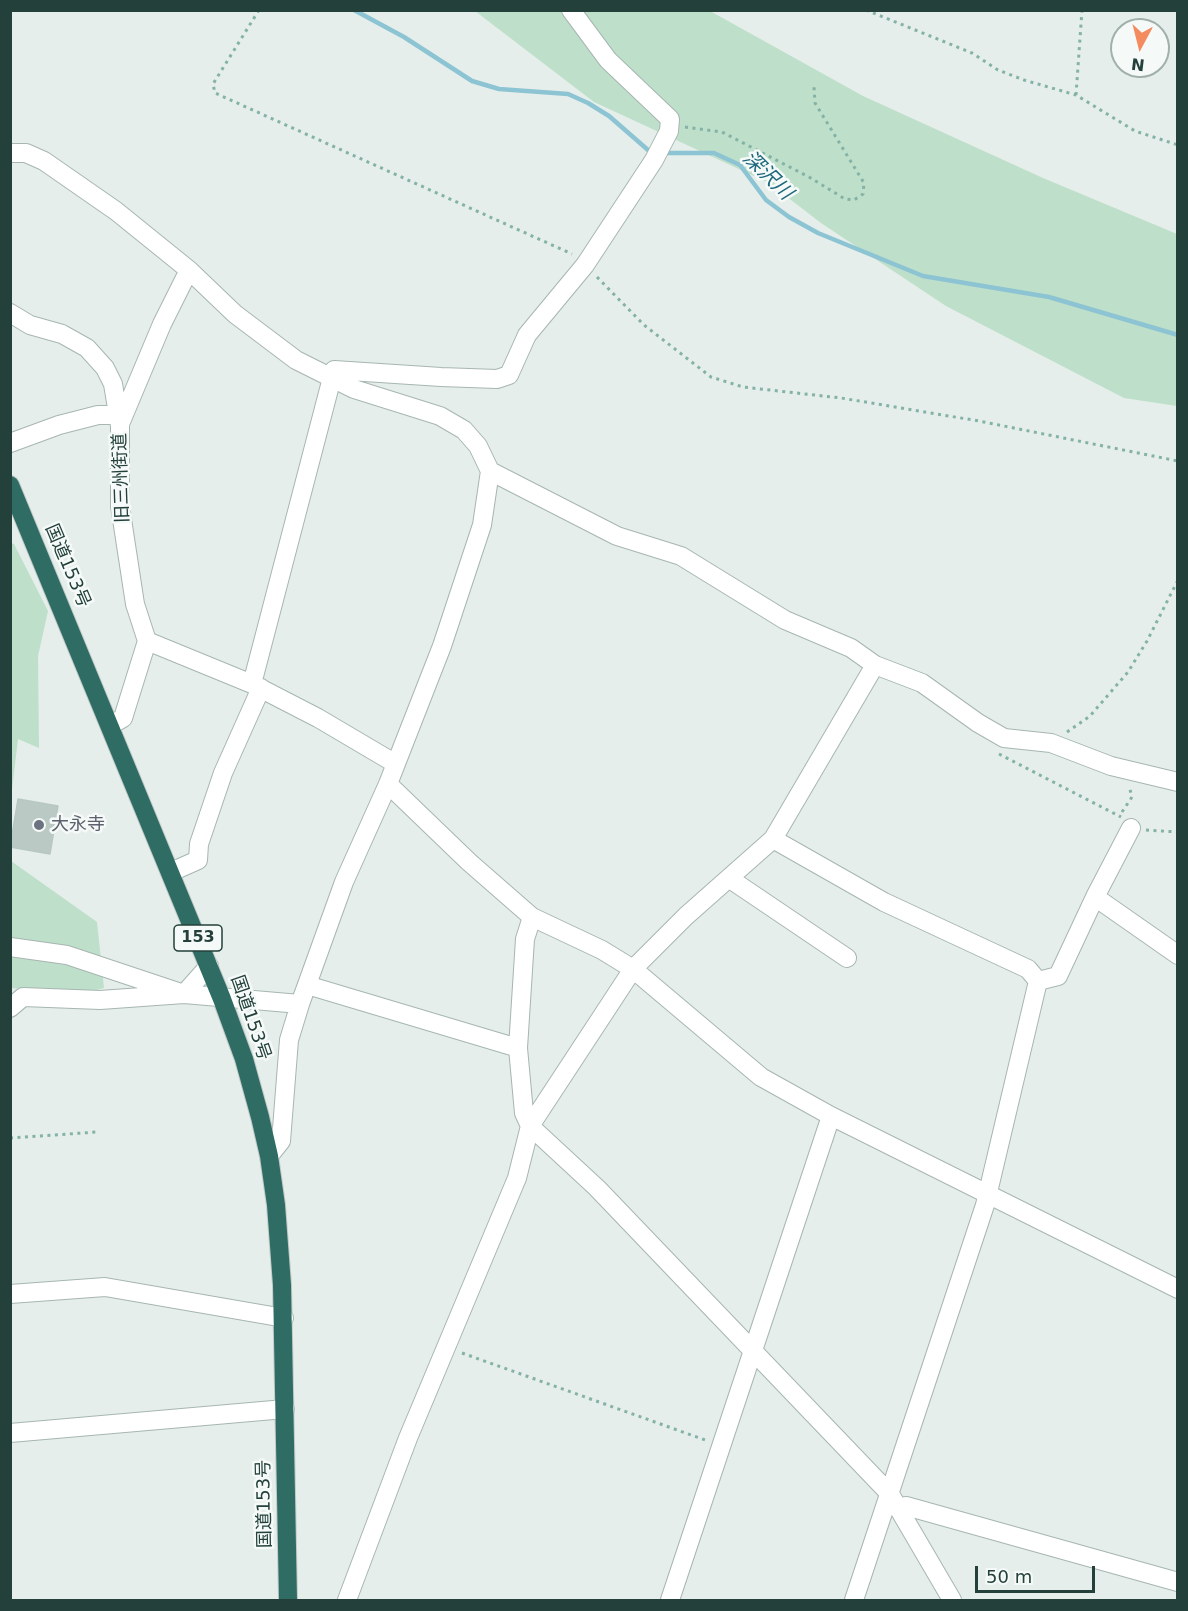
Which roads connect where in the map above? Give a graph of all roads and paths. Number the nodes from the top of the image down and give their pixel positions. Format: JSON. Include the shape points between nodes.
{"nodes":[{"id":1,"x":259,"y":10,"type":"edge"},
{"id":2,"x":572,"y":10,"type":"edge"},
{"id":3,"x":866,"y":10,"type":"edge"},
{"id":4,"x":1082,"y":10,"type":"edge"},
{"id":5,"x":814,"y":87,"type":"dead end"},
{"id":6,"x":1076,"y":95,"type":"junction"},
{"id":7,"x":667,"y":136,"type":"junction"},
{"id":8,"x":10,"y":139,"type":"edge"},
{"id":9,"x":1178,"y":145,"type":"edge"},
{"id":10,"x":18,"y":153,"type":"edge"},
{"id":11,"x":585,"y":265,"type":"junction"},
{"id":12,"x":189,"y":270,"type":"junction"},
{"id":13,"x":10,"y":313,"type":"edge"},
{"id":14,"x":330,"y":379,"type":"junction"},
{"id":15,"x":119,"y":420,"type":"junction"},
{"id":16,"x":10,"y":443,"type":"edge"},
{"id":17,"x":1178,"y":461,"type":"edge"},
{"id":18,"x":490,"y":471,"type":"junction"},
{"id":19,"x":10,"y":485,"type":"edge"},
{"id":20,"x":1178,"y":580,"type":"edge"},
{"id":21,"x":147,"y":640,"type":"junction"},
{"id":22,"x":875,"y":665,"type":"junction"},
{"id":23,"x":256,"y":686,"type":"junction"},
{"id":24,"x":111,"y":725,"type":"junction"},
{"id":25,"x":1051,"y":743,"type":"junction"},
{"id":26,"x":996,"y":752,"type":"dead end"},
{"id":27,"x":396,"y":764,"type":"junction"},
{"id":28,"x":1178,"y":782,"type":"edge"},
{"id":29,"x":388,"y":784,"type":"junction"},
{"id":30,"x":1131,"y":828,"type":"junction"},
{"id":31,"x":1178,"y":832,"type":"edge"},
{"id":32,"x":773,"y":839,"type":"junction"},
{"id":33,"x":171,"y":872,"type":"junction"},
{"id":34,"x":730,"y":879,"type":"junction"},
{"id":35,"x":1095,"y":897,"type":"junction"},
{"id":36,"x":532,"y":917,"type":"junction"},
{"id":37,"x":10,"y":947,"type":"edge"},
{"id":38,"x":1178,"y":955,"type":"edge"},
{"id":39,"x":847,"y":958,"type":"dead end"},
{"id":40,"x":209,"y":966,"type":"junction"},
{"id":41,"x":633,"y":969,"type":"junction"},
{"id":42,"x":1038,"y":981,"type":"junction"},
{"id":43,"x":307,"y":985,"type":"junction"},
{"id":44,"x":184,"y":994,"type":"junction"},
{"id":45,"x":222,"y":999,"type":"junction"},
{"id":46,"x":300,"y":1004,"type":"junction"},
{"id":47,"x":10,"y":1008,"type":"edge"},
{"id":48,"x":518,"y":1048,"type":"junction"},
{"id":49,"x":831,"y":1116,"type":"junction"},
{"id":50,"x":530,"y":1126,"type":"junction"},
{"id":51,"x":97,"y":1132,"type":"dead end"},
{"id":52,"x":10,"y":1138,"type":"edge"},
{"id":53,"x":269,"y":1156,"type":"junction"},
{"id":54,"x":986,"y":1191,"type":"junction"},
{"id":55,"x":1178,"y":1289,"type":"edge"},
{"id":56,"x":10,"y":1294,"type":"edge"},
{"id":57,"x":284,"y":1318,"type":"junction"},
{"id":58,"x":446,"y":1348,"type":"junction"},
{"id":59,"x":753,"y":1350,"type":"junction"},
{"id":60,"x":285,"y":1409,"type":"junction"},
{"id":61,"x":10,"y":1433,"type":"edge"},
{"id":62,"x":721,"y":1445,"type":"junction"},
{"id":63,"x":893,"y":1501,"type":"junction"},
{"id":64,"x":1178,"y":1582,"type":"edge"},
{"id":65,"x":288,"y":1600,"type":"edge"},
{"id":66,"x":346,"y":1600,"type":"edge"},
{"id":67,"x":670,"y":1600,"type":"edge"},
{"id":68,"x":854,"y":1600,"type":"edge"},
{"id":69,"x":952,"y":1600,"type":"edge"}],
"edges":[{"from":1,"to":11,"type":"path","via":[[213,84],[215,93],[573,255]]},
{"from":2,"to":7,"type":"street","via":[[608,60],[670,119]]},
{"from":3,"to":6,"type":"path","via":[[972,53],[998,70]]},
{"from":4,"to":6,"type":"path"},
{"from":5,"to":7,"type":"path","via":[[815,103],[864,183],[862,194],[854,200],[845,199],[722,132],[689,126]]},
{"from":6,"to":9,"type":"path","via":[[1135,131]]},
{"from":7,"to":11,"type":"street"},
{"from":8,"to":10,"type":"street"},
{"from":10,"to":12,"type":"street","via":[[44,161],[116,211]]},
{"from":11,"to":14,"type":"street","via":[[527,336],[509,375],[497,379],[334,370]]},
{"from":11,"to":17,"type":"path","via":[[644,325],[711,377],[743,387],[841,398],[979,421]]},
{"from":12,"to":14,"type":"street","via":[[235,314],[296,360]]},
{"from":12,"to":15,"type":"street"},
{"from":13,"to":15,"type":"street","name":"旧三州街道","via":[[87,348],[113,384]]},
{"from":14,"to":18,"type":"street","via":[[440,416],[464,430],[478,446]]},
{"from":14,"to":23,"type":"street"},
{"from":15,"to":16,"type":"street","via":[[98,415]]},
{"from":15,"to":21,"type":"street","name":"旧三州街道","via":[[120,506],[135,604]]},
{"from":18,"to":22,"type":"street","via":[[617,536],[681,556],[784,620],[851,648]]},
{"from":18,"to":27,"type":"street","via":[[482,525],[442,646]]},
{"from":19,"to":24,"type":"highway","name":"国道153号","number":"153"},
{"from":20,"to":25,"type":"path","via":[[1128,672],[1090,716]]},
{"from":21,"to":23,"type":"street"},
{"from":21,"to":24,"type":"street","via":[[123,718]]},
{"from":22,"to":25,"type":"street","via":[[922,683],[1004,738]]},
{"from":22,"to":32,"type":"street"},
{"from":23,"to":27,"type":"street"},
{"from":23,"to":33,"type":"street","via":[[223,773],[198,860]]},
{"from":24,"to":33,"type":"highway","name":"国道153号","number":"153"},
{"from":25,"to":28,"type":"street","via":[[1111,766]]},
{"from":26,"to":30,"type":"path","via":[[1120,816]]},
{"from":27,"to":29,"type":"street"},
{"from":29,"to":36,"type":"street"},
{"from":29,"to":43,"type":"street","via":[[344,882]]},
{"from":30,"to":31,"type":"path"},
{"from":30,"to":35,"type":"street"},
{"from":32,"to":34,"type":"street"},
{"from":32,"to":42,"type":"street","via":[[884,903],[1028,969]]},
{"from":33,"to":40,"type":"highway","name":"国道153号","number":"153"},
{"from":34,"to":39,"type":"street"},
{"from":34,"to":41,"type":"street"},
{"from":35,"to":38,"type":"street"},
{"from":35,"to":42,"type":"street","via":[[1058,976]]},
{"from":36,"to":41,"type":"street"},
{"from":36,"to":48,"type":"street","via":[[525,939]]},
{"from":37,"to":44,"type":"street","via":[[67,955]]},
{"from":40,"to":44,"type":"street"},
{"from":40,"to":45,"type":"highway","name":"国道153号","number":"153"},
{"from":41,"to":49,"type":"street","via":[[761,1077]]},
{"from":41,"to":50,"type":"street"},
{"from":42,"to":54,"type":"street"},
{"from":43,"to":46,"type":"street"},
{"from":43,"to":48,"type":"street"},
{"from":44,"to":45,"type":"street"},
{"from":44,"to":47,"type":"street","via":[[100,1000],[23,997]]},
{"from":45,"to":46,"type":"street"},
{"from":45,"to":53,"type":"highway","name":"国道153号","number":"153","via":[[244,1059]]},
{"from":46,"to":53,"type":"street","via":[[289,1040],[280,1142]]},
{"from":48,"to":50,"type":"street","via":[[524,1113]]},
{"from":49,"to":54,"type":"street"},
{"from":49,"to":59,"type":"street"},
{"from":50,"to":58,"type":"street","via":[[517,1178]]},
{"from":50,"to":59,"type":"street","via":[[597,1188]]},
{"from":51,"to":52,"type":"path"},
{"from":53,"to":57,"type":"highway","name":"国道153号","number":"153"},
{"from":54,"to":55,"type":"street"},
{"from":54,"to":63,"type":"street","via":[[985,1205]]},
{"from":56,"to":57,"type":"street","via":[[105,1287]]},
{"from":57,"to":60,"type":"highway","name":"国道153号","number":"153"},
{"from":58,"to":62,"type":"path"},
{"from":58,"to":66,"type":"street"},
{"from":59,"to":62,"type":"street"},
{"from":59,"to":63,"type":"street"},
{"from":60,"to":61,"type":"street"},
{"from":60,"to":65,"type":"highway","name":"国道153号","number":"153"},
{"from":62,"to":67,"type":"street"},
{"from":63,"to":64,"type":"street"},
{"from":63,"to":68,"type":"street"},
{"from":63,"to":69,"type":"street"}]}
